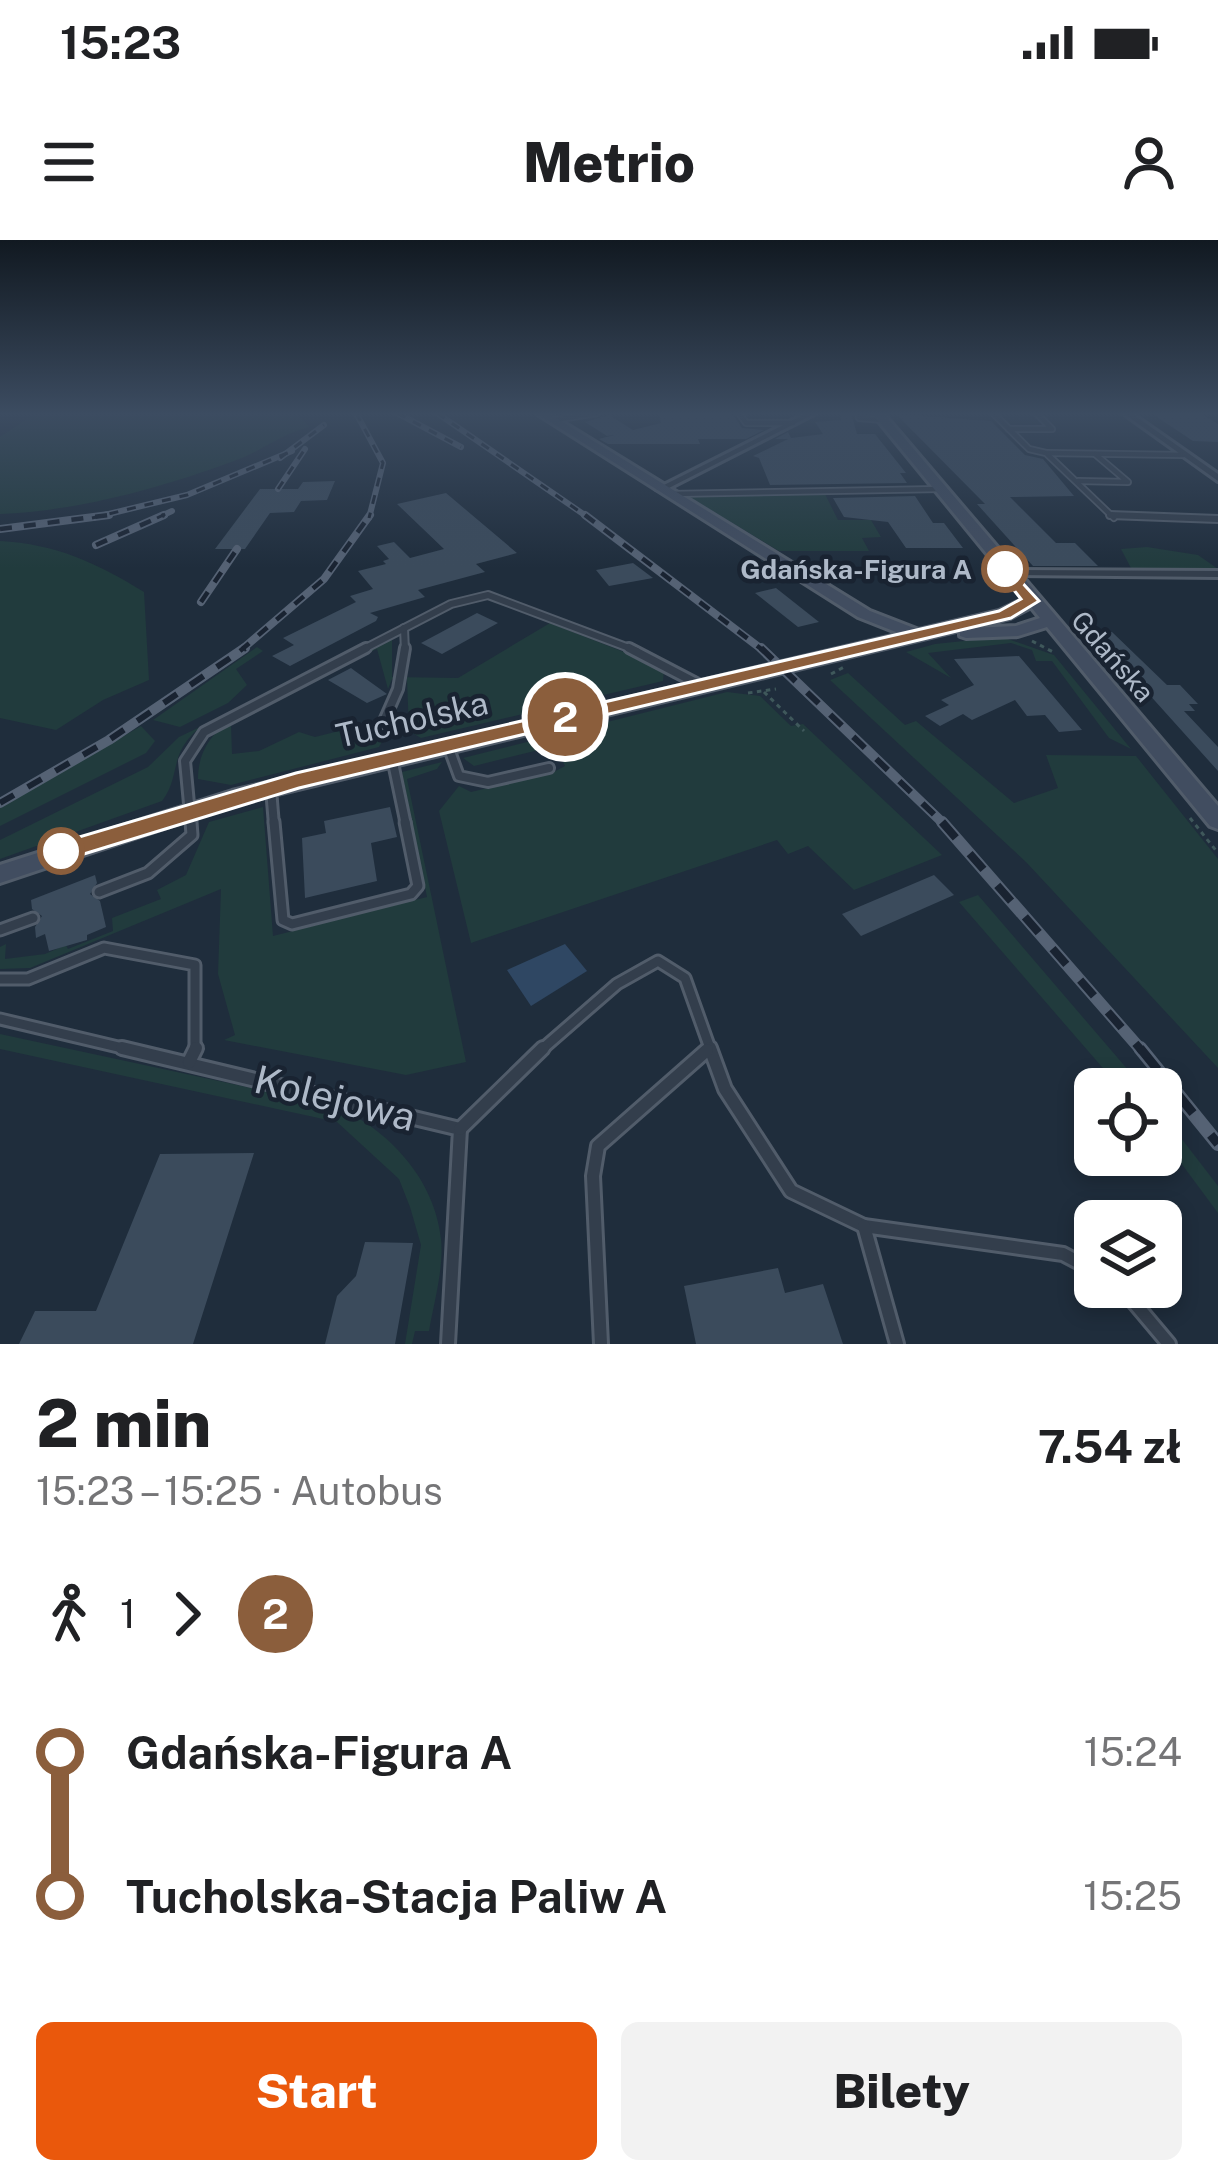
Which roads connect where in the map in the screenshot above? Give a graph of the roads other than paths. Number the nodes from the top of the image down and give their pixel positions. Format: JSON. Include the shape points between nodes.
{"nodes":[{"id":1,"x":622,"y":465,"type":"edge"},
{"id":2,"x":712,"y":465,"type":"edge"},
{"id":3,"x":920,"y":465,"type":"edge"},
{"id":4,"x":1058,"y":465,"type":"edge"},
{"id":5,"x":1107,"y":465,"type":"edge"},
{"id":6,"x":1075,"y":481,"type":"junction"},
{"id":7,"x":940,"y":489,"type":"junction"},
{"id":8,"x":665,"y":492,"type":"junction"},
{"id":9,"x":1218,"y":519,"type":"edge"},
{"id":10,"x":1008,"y":573,"type":"junction"},
{"id":11,"x":1218,"y":574,"type":"edge"},
{"id":12,"x":1031,"y":601,"type":"junction"},
{"id":13,"x":864,"y":614,"type":"junction"},
{"id":14,"x":1004,"y":615,"type":"junction"},
{"id":15,"x":1048,"y":621,"type":"junction"},
{"id":16,"x":404,"y":627,"type":"junction"},
{"id":17,"x":1018,"y":631,"type":"junction"},
{"id":18,"x":916,"y":635,"type":"junction"},
{"id":19,"x":875,"y":644,"type":"junction"},
{"id":20,"x":1067,"y":645,"type":"junction"},
{"id":21,"x":700,"y":685,"type":"junction"},
{"id":22,"x":383,"y":723,"type":"dead end"},
{"id":23,"x":448,"y":745,"type":"junction"},
{"id":24,"x":392,"y":758,"type":"junction"},
{"id":25,"x":549,"y":768,"type":"dead end"},
{"id":26,"x":271,"y":788,"type":"junction"},
{"id":27,"x":191,"y":810,"type":"junction"},
{"id":28,"x":1218,"y":821,"type":"edge"},
{"id":29,"x":0,"y":874,"type":"edge"},
{"id":30,"x":99,"y":892,"type":"dead end"},
{"id":31,"x":33,"y":918,"type":"dead end"},
{"id":32,"x":0,"y":930,"type":"edge"},
{"id":33,"x":0,"y":979,"type":"edge"},
{"id":34,"x":0,"y":1019,"type":"edge"},
{"id":35,"x":707,"y":1050,"type":"junction"},
{"id":36,"x":189,"y":1062,"type":"junction"},
{"id":37,"x":460,"y":1129,"type":"junction"},
{"id":38,"x":864,"y":1226,"type":"junction"},
{"id":39,"x":1074,"y":1260,"type":"edge"},
{"id":40,"x":1139,"y":1308,"type":"edge"},
{"id":41,"x":448,"y":1344,"type":"edge"},
{"id":42,"x":601,"y":1344,"type":"edge"},
{"id":43,"x":897,"y":1344,"type":"edge"},
{"id":44,"x":1169,"y":1344,"type":"edge"}],
"edges":[{"from":1,"to":8,"type":"main road"},
{"from":2,"to":8,"type":"street"},
{"from":3,"to":7,"type":"main road","name":"Gdańska"},
{"from":4,"to":6,"type":"lane"},
{"from":5,"to":6,"type":"lane","via":[[1128,482]]},
{"from":6,"to":9,"type":"lane","via":[[1114,518]]},
{"from":7,"to":8,"type":"lane"},
{"from":7,"to":10,"type":"main road","name":"Gdańska"},
{"from":8,"to":13,"type":"main road"},
{"from":10,"to":11,"type":"street"},
{"from":10,"to":12,"type":"main road","name":"Gdańska"},
{"from":12,"to":14,"type":"main road","name":"Tucholska"},
{"from":12,"to":15,"type":"main road","name":"Gdańska"},
{"from":13,"to":18,"type":"main road"},
{"from":13,"to":19,"type":"main road"},
{"from":14,"to":15,"type":"main road","name":"Tucholska"},
{"from":14,"to":18,"type":"main road","name":"Tucholska"},
{"from":15,"to":17,"type":"main road","name":"Tucholska"},
{"from":15,"to":20,"type":"main road","name":"Gdańska"},
{"from":16,"to":21,"type":"lane","via":[[451,604],[494,596],[659,659]]},
{"from":16,"to":22,"type":"lane","via":[[398,699]]},
{"from":16,"to":27,"type":"lane","via":[[205,732],[185,761]]},
{"from":17,"to":18,"type":"main road","name":"Tucholska"},
{"from":17,"to":20,"type":"main road","name":"Tucholska"},
{"from":18,"to":19,"type":"main road","name":"Tucholska"},
{"from":19,"to":21,"type":"main road","name":"Tucholska"},
{"from":20,"to":28,"type":"main road","name":"Gdańska"},
{"from":21,"to":23,"type":"main road","name":"Tucholska"},
{"from":23,"to":24,"type":"main road","name":"Tucholska"},
{"from":23,"to":25,"type":"lane","via":[[459,776],[488,782]]},
{"from":24,"to":26,"type":"main road","name":"Tucholska"},
{"from":24,"to":26,"type":"lane","via":[[418,886],[292,924],[284,920]]},
{"from":26,"to":27,"type":"main road","name":"Tucholska"},
{"from":27,"to":29,"type":"main road","name":"Tucholska"},
{"from":27,"to":30,"type":"lane","via":[[190,838],[148,873]]},
{"from":31,"to":32,"type":"lane"},
{"from":33,"to":36,"type":"lane","via":[[28,980],[104,948],[195,965],[196,1050]]},
{"from":34,"to":36,"type":"lane","name":"Kolejowa"},
{"from":35,"to":37,"type":"lane","via":[[685,978],[650,961]]},
{"from":35,"to":38,"type":"lane","via":[[791,1191]]},
{"from":35,"to":42,"type":"lane","via":[[598,1146]]},
{"from":36,"to":37,"type":"lane","name":"Kolejowa"},
{"from":37,"to":41,"type":"lane","name":"Kolejowa"},
{"from":38,"to":39,"type":"lane"},
{"from":38,"to":43,"type":"lane"},
{"from":40,"to":44,"type":"lane"}]}
